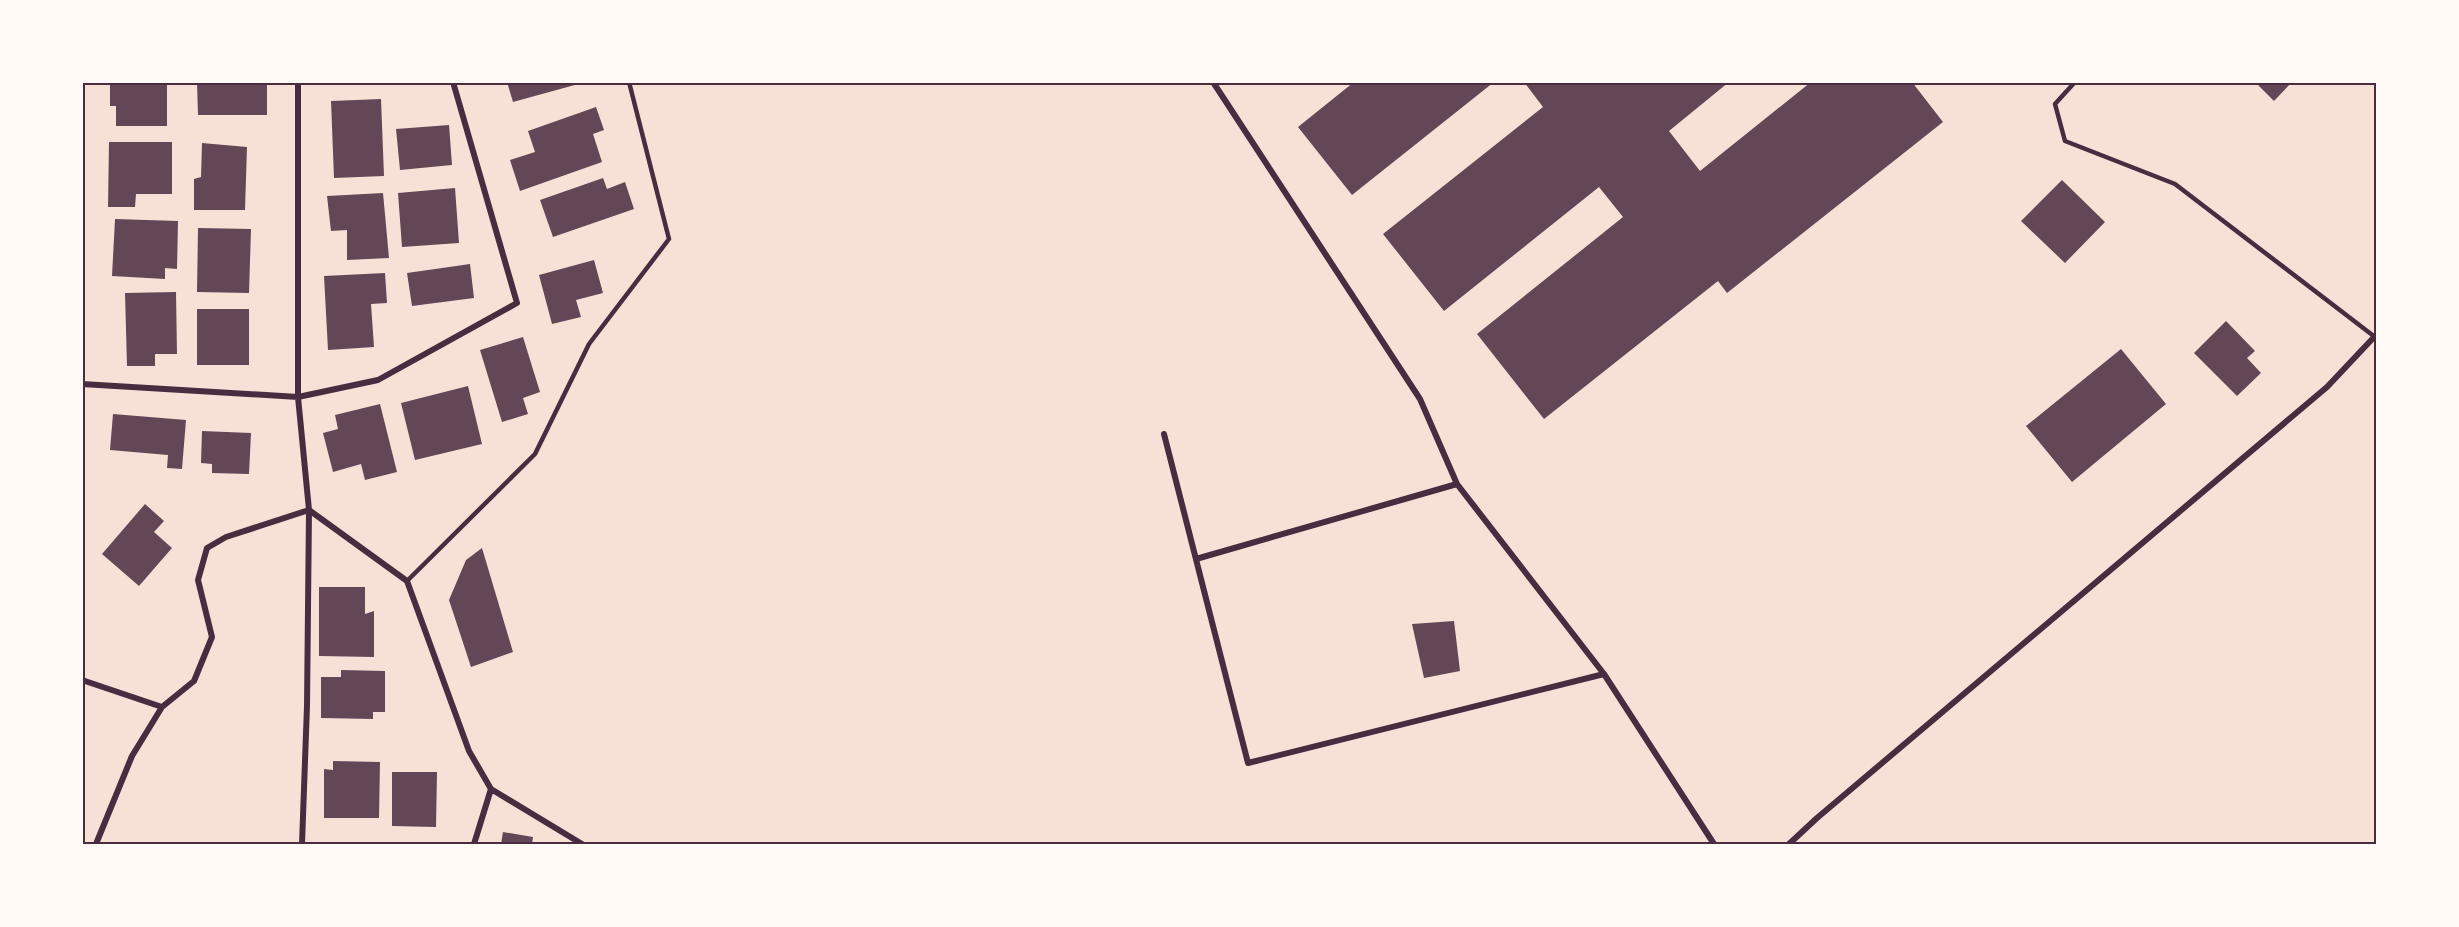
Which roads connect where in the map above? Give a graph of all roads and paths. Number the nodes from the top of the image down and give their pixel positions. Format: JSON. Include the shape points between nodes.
{"nodes":[{"id":1,"x":298,"y":82,"type":"edge"},
{"id":2,"x":453,"y":82,"type":"edge"},
{"id":3,"x":629,"y":82,"type":"edge"},
{"id":4,"x":1213,"y":82,"type":"edge"},
{"id":5,"x":2075,"y":82,"type":"edge"},
{"id":6,"x":2376,"y":336,"type":"edge"},
{"id":7,"x":82,"y":384,"type":"edge"},
{"id":8,"x":298,"y":397,"type":"junction"},
{"id":9,"x":1164,"y":434,"type":"dead end"},
{"id":10,"x":1457,"y":484,"type":"junction"},
{"id":11,"x":309,"y":510,"type":"junction"},
{"id":12,"x":1196,"y":559,"type":"junction"},
{"id":13,"x":407,"y":581,"type":"junction"},
{"id":14,"x":1604,"y":674,"type":"junction"},
{"id":15,"x":82,"y":680,"type":"edge"},
{"id":16,"x":162,"y":707,"type":"junction"},
{"id":17,"x":491,"y":789,"type":"junction"},
{"id":18,"x":96,"y":844,"type":"edge"},
{"id":19,"x":302,"y":844,"type":"edge"},
{"id":20,"x":474,"y":844,"type":"edge"},
{"id":21,"x":582,"y":844,"type":"edge"},
{"id":22,"x":1714,"y":844,"type":"edge"},
{"id":23,"x":1789,"y":844,"type":"edge"}],
"edges":[{"from":1,"to":8,"type":"street"},
{"from":2,"to":8,"type":"street","via":[[517,303],[378,380]]},
{"from":3,"to":13,"type":"lane","via":[[669,238],[589,344],[535,454]]},
{"from":4,"to":10,"type":"street","via":[[1420,399]]},
{"from":5,"to":6,"type":"lane","via":[[2055,104],[2064,141],[2175,184]]},
{"from":6,"to":23,"type":"street","via":[[2327,387]]},
{"from":7,"to":8,"type":"street"},
{"from":8,"to":11,"type":"street"},
{"from":9,"to":12,"type":"street"},
{"from":10,"to":12,"type":"street"},
{"from":10,"to":14,"type":"street"},
{"from":11,"to":13,"type":"street"},
{"from":11,"to":16,"type":"street","via":[[226,537],[207,548],[198,580],[212,637],[194,681]]},
{"from":11,"to":19,"type":"street"},
{"from":12,"to":14,"type":"street","via":[[1248,763]]},
{"from":13,"to":17,"type":"street","via":[[469,751]]},
{"from":14,"to":22,"type":"street"},
{"from":15,"to":16,"type":"street"},
{"from":16,"to":18,"type":"street","via":[[132,756]]},
{"from":17,"to":20,"type":"street"},
{"from":17,"to":21,"type":"street"}]}
